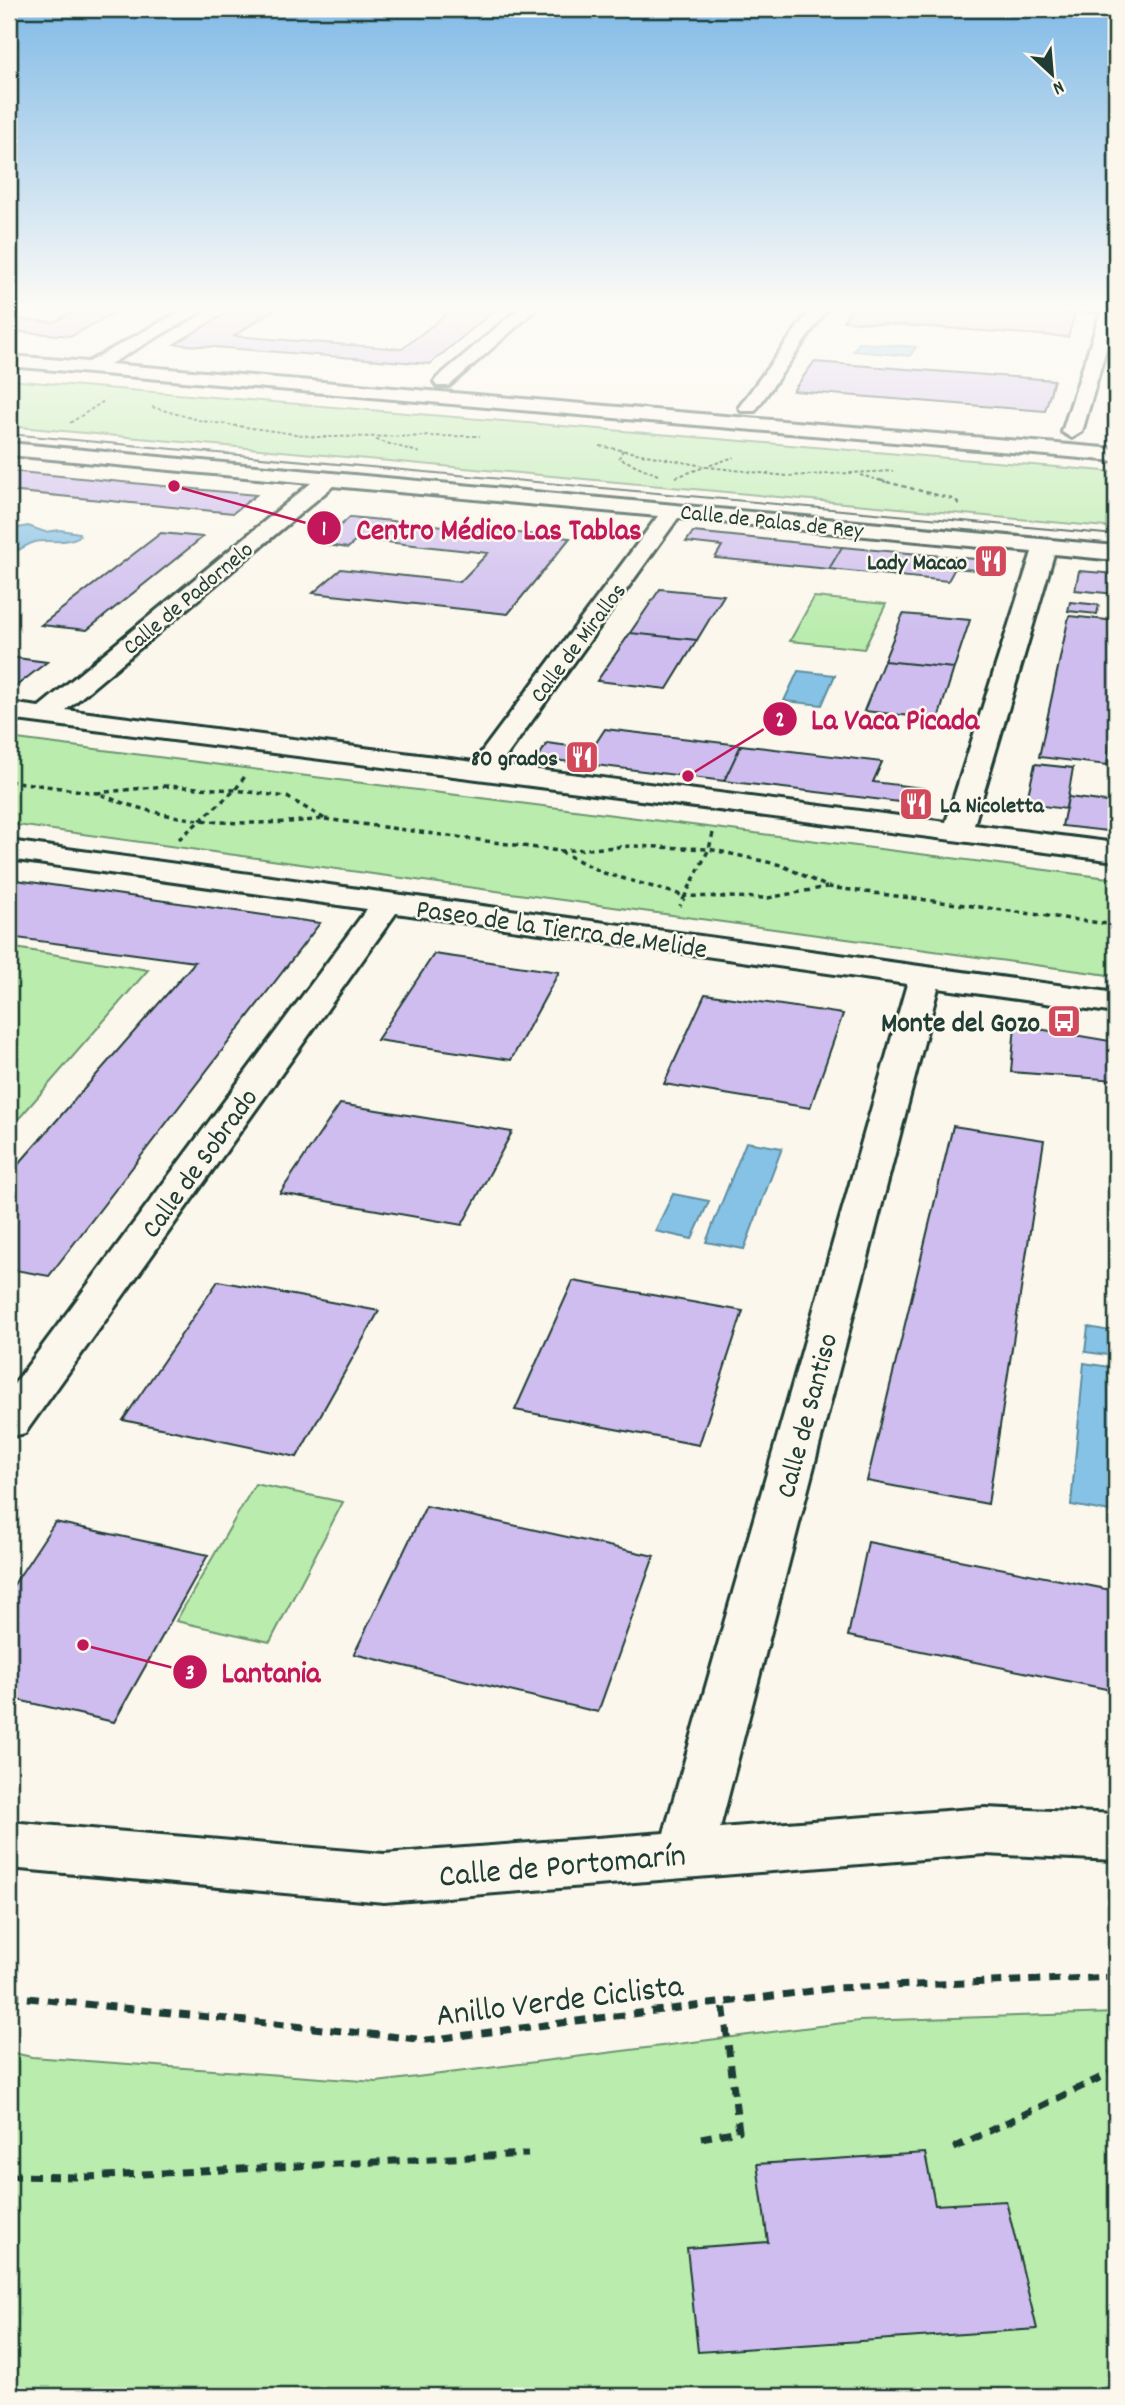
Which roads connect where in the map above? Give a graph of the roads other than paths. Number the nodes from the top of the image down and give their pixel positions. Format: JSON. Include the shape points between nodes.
{"nodes":[{"id":1,"x":703,"y":417,"type":"edge"},
{"id":2,"x":885,"y":417,"type":"edge"},
{"id":3,"x":1070,"y":417,"type":"edge"},
{"id":4,"x":935,"y":421,"type":"dead end"},
{"id":5,"x":1094,"y":434,"type":"dead end"},
{"id":6,"x":11,"y":449,"type":"edge"},
{"id":7,"x":1116,"y":455,"type":"edge"},
{"id":8,"x":329,"y":479,"type":"junction"},
{"id":9,"x":673,"y":511,"type":"junction"},
{"id":10,"x":1045,"y":547,"type":"junction"},
{"id":11,"x":1116,"y":553,"type":"edge"},
{"id":12,"x":9,"y":711,"type":"edge"},
{"id":13,"x":45,"y":715,"type":"junction"},
{"id":14,"x":480,"y":773,"type":"junction"},
{"id":15,"x":958,"y":831,"type":"junction"},
{"id":16,"x":9,"y":850,"type":"edge"},
{"id":17,"x":1116,"y":852,"type":"edge"},
{"id":18,"x":388,"y":902,"type":"junction"},
{"id":19,"x":925,"y":977,"type":"junction"},
{"id":20,"x":1116,"y":1003,"type":"edge"},
{"id":21,"x":9,"y":1422,"type":"edge"},
{"id":22,"x":1116,"y":1837,"type":"edge"},
{"id":23,"x":9,"y":1845,"type":"edge"},
{"id":24,"x":686,"y":1853,"type":"junction"}],
"edges":[{"from":1,"to":7,"type":"street"},
{"from":2,"to":4,"type":"street"},
{"from":3,"to":5,"type":"street","via":[[1065,431]]},
{"from":6,"to":8,"type":"street","name":"Calle de Palas de Rey"},
{"from":8,"to":9,"type":"street","name":"Calle de Palas de Rey"},
{"from":8,"to":13,"type":"street","name":"Calle de Padornelo"},
{"from":9,"to":10,"type":"street","name":"Calle de Palas de Rey"},
{"from":9,"to":14,"type":"street","name":"Calle de Mirallos"},
{"from":10,"to":11,"type":"street","name":"Calle de Palas de Rey"},
{"from":10,"to":15,"type":"street"},
{"from":12,"to":13,"type":"street"},
{"from":13,"to":14,"type":"street"},
{"from":14,"to":15,"type":"street"},
{"from":15,"to":17,"type":"street"},
{"from":16,"to":18,"type":"street","name":"Paseo de la Tierra de Melide"},
{"from":18,"to":19,"type":"street","name":"Paseo de la Tierra de Melide"},
{"from":18,"to":21,"type":"street","name":"Calle de Sobrado"},
{"from":19,"to":20,"type":"street","name":"Paseo de la Tierra de Melide"},
{"from":19,"to":24,"type":"street","name":"Calle de Santiso"},
{"from":22,"to":24,"type":"street","name":"Calle de Portomarín","via":[[985,1831]]},
{"from":23,"to":24,"type":"street","name":"Calle de Portomarín","via":[[384,1878]]}]}
